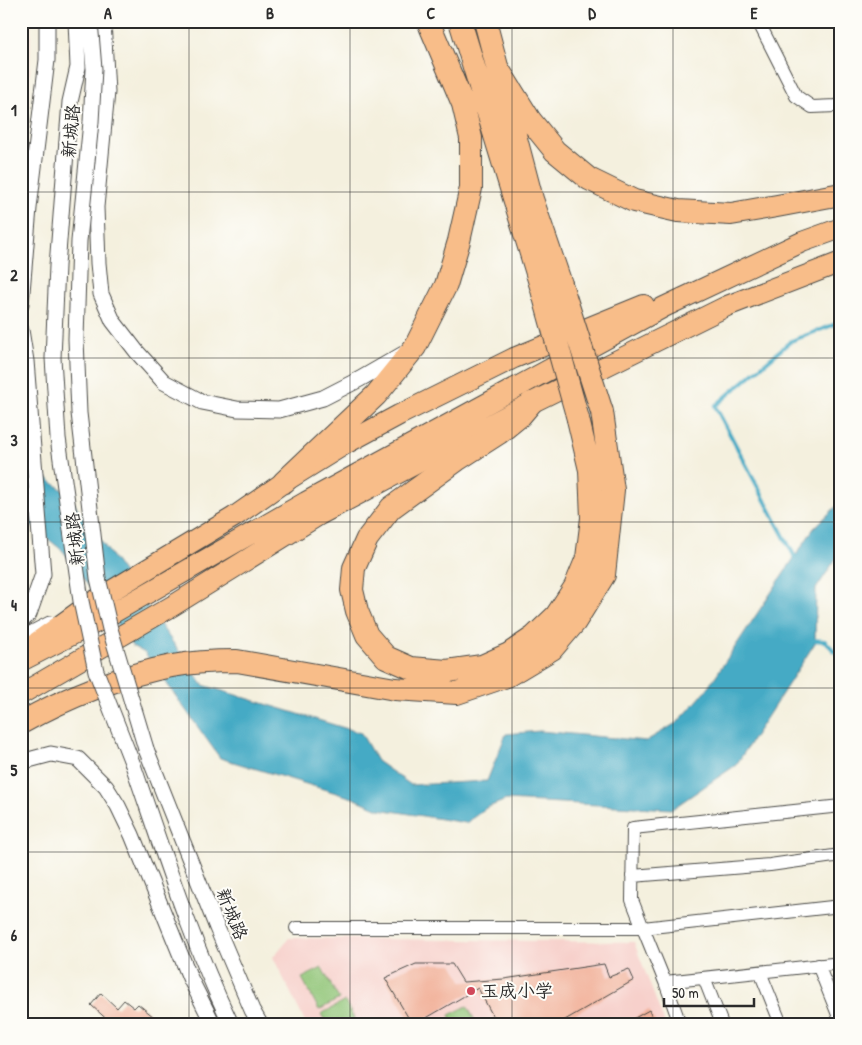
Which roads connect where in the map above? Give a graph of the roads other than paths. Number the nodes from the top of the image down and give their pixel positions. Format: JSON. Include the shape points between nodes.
{"nodes":[{"id":1,"x":47,"y":21,"type":"edge"},
{"id":2,"x":76,"y":21,"type":"edge"},
{"id":3,"x":90,"y":21,"type":"edge"},
{"id":4,"x":103,"y":21,"type":"edge"},
{"id":5,"x":428,"y":21,"type":"edge"},
{"id":6,"x":460,"y":21,"type":"edge"},
{"id":7,"x":486,"y":21,"type":"edge"},
{"id":8,"x":758,"y":21,"type":"edge"},
{"id":9,"x":497,"y":67,"type":"junction"},
{"id":10,"x":841,"y":104,"type":"edge"},
{"id":11,"x":841,"y":194,"type":"edge"},
{"id":12,"x":841,"y":228,"type":"edge"},
{"id":13,"x":802,"y":242,"type":"junction"},
{"id":14,"x":841,"y":262,"type":"edge"},
{"id":15,"x":552,"y":288,"type":"junction"},
{"id":16,"x":21,"y":304,"type":"edge"},
{"id":17,"x":21,"y":330,"type":"edge"},
{"id":18,"x":415,"y":347,"type":"junction"},
{"id":19,"x":531,"y":403,"type":"junction"},
{"id":20,"x":284,"y":482,"type":"junction"},
{"id":21,"x":95,"y":612,"type":"junction"},
{"id":22,"x":21,"y":621,"type":"edge"},
{"id":23,"x":21,"y":639,"type":"edge"},
{"id":24,"x":21,"y":653,"type":"edge"},
{"id":25,"x":21,"y":662,"type":"edge"},
{"id":26,"x":21,"y":694,"type":"edge"},
{"id":27,"x":21,"y":723,"type":"edge"},
{"id":28,"x":21,"y":762,"type":"edge"},
{"id":29,"x":841,"y":806,"type":"edge"},
{"id":30,"x":841,"y":855,"type":"edge"},
{"id":31,"x":632,"y":876,"type":"junction"},
{"id":32,"x":841,"y":906,"type":"edge"},
{"id":33,"x":296,"y":928,"type":"dead end"},
{"id":34,"x":643,"y":928,"type":"junction"},
{"id":35,"x":841,"y":963,"type":"edge"},
{"id":36,"x":818,"y":965,"type":"junction"},
{"id":37,"x":760,"y":972,"type":"junction"},
{"id":38,"x":704,"y":978,"type":"junction"},
{"id":39,"x":665,"y":982,"type":"junction"},
{"id":40,"x":841,"y":1022,"type":"edge"},
{"id":41,"x":213,"y":1024,"type":"edge"},
{"id":42,"x":231,"y":1024,"type":"edge"},
{"id":43,"x":260,"y":1024,"type":"edge"},
{"id":44,"x":680,"y":1024,"type":"edge"},
{"id":45,"x":722,"y":1024,"type":"edge"},
{"id":46,"x":781,"y":1024,"type":"edge"}],
"edges":[{"from":1,"to":16,"type":"street","via":[[46,60]]},
{"from":2,"to":42,"type":"street","name":"新城路","bridge":true,"via":[[78,67],[70,102],[53,358],[58,438],[81,601],[96,671],[174,883]]},
{"from":3,"to":43,"type":"street","name":"新城路","bridge":true,"via":[[94,70],[92,122],[78,241],[76,339],[79,413],[98,578],[146,749],[217,928]]},
{"from":4,"to":18,"type":"street","via":[[107,92],[96,207],[102,294],[113,321],[164,382],[202,402],[237,409],[279,410],[322,398]]},
{"from":5,"to":18,"type":"highway","via":[[463,104],[471,138],[471,188],[446,285]]},
{"from":6,"to":15,"type":"highway"},
{"from":7,"to":9,"type":"highway"},
{"from":8,"to":10,"type":"street","via":[[796,96],[812,107]]},
{"from":9,"to":11,"type":"highway","via":[[530,120],[556,151],[590,178],[634,201],[678,211],[731,214]]},
{"from":9,"to":15,"type":"highway"},
{"from":12,"to":13,"type":"main road"},
{"from":13,"to":20,"type":"main road","via":[[514,358],[347,443]]},
{"from":13,"to":21,"type":"main road","via":[[664,307],[306,502],[161,586]]},
{"from":14,"to":19,"type":"main road","via":[[727,306]]},
{"from":15,"to":19,"type":"highway","bridge":true,"via":[[590,470],[592,518],[587,558],[575,587],[556,616],[534,637],[509,654],[482,666],[447,671],[411,668],[386,657],[367,635],[352,590],[354,568],[366,539],[391,508],[499,433]]},
{"from":15,"to":27,"type":"highway","bridge":true,"via":[[602,412],[613,490],[604,575],[575,622],[552,649],[507,676],[457,693],[395,689],[237,661],[174,665],[114,682]]},
{"from":17,"to":22,"type":"street","via":[[43,574],[28,614]]},
{"from":18,"to":20,"type":"highway","via":[[376,395]]},
{"from":19,"to":26,"type":"main road","via":[[319,515]]},
{"from":20,"to":21,"type":"main road","via":[[234,518],[134,578]]},
{"from":21,"to":23,"type":"street"},
{"from":21,"to":24,"type":"main road"},
{"from":21,"to":25,"type":"main road"},
{"from":28,"to":41,"type":"street","via":[[52,754],[78,759],[106,787],[125,820],[190,978]]},
{"from":29,"to":31,"type":"street","via":[[632,828]]},
{"from":30,"to":31,"type":"street","via":[[770,865]]},
{"from":31,"to":34,"type":"street","via":[[632,900]]},
{"from":32,"to":34,"type":"street"},
{"from":33,"to":34,"type":"street"},
{"from":34,"to":39,"type":"street"},
{"from":35,"to":36,"type":"street"},
{"from":36,"to":37,"type":"street"},
{"from":36,"to":40,"type":"street"},
{"from":37,"to":38,"type":"street"},
{"from":37,"to":46,"type":"street"},
{"from":38,"to":39,"type":"street"},
{"from":38,"to":45,"type":"street"},
{"from":39,"to":44,"type":"street"}]}
